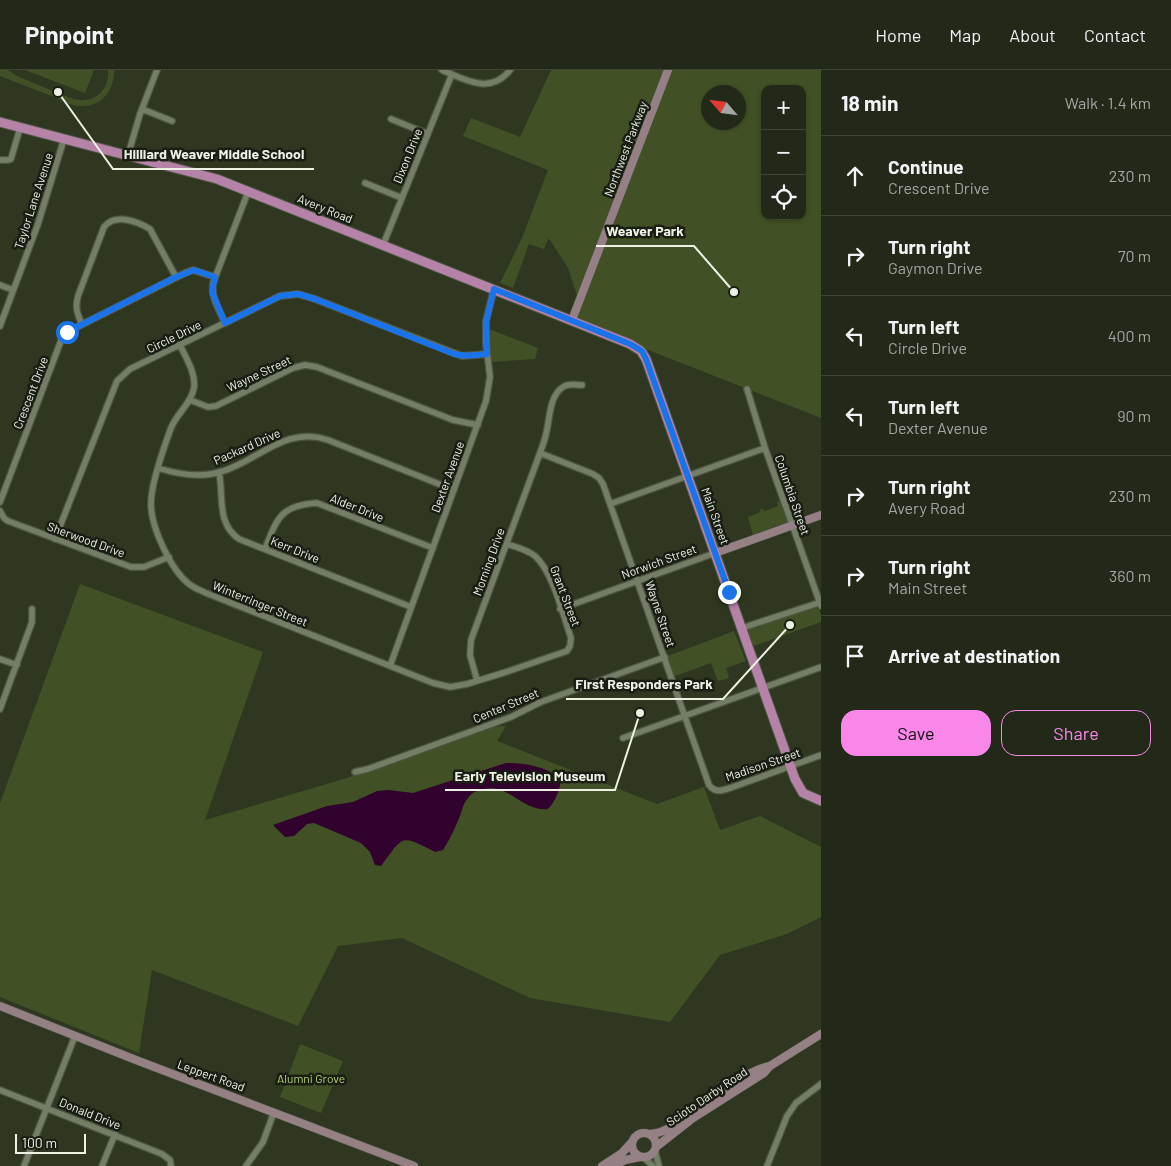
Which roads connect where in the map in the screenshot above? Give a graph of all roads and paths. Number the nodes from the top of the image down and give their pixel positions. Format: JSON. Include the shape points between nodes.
{"nodes":[{"id":1,"x":157,"y":70,"type":"edge"},
{"id":2,"x":442,"y":70,"type":"edge"},
{"id":3,"x":510,"y":70,"type":"edge"},
{"id":4,"x":668,"y":70,"type":"edge"},
{"id":5,"x":452,"y":74,"type":"junction"},
{"id":6,"x":142,"y":109,"type":"junction"},
{"id":7,"x":391,"y":119,"type":"dead end"},
{"id":8,"x":172,"y":121,"type":"dead end"},
{"id":9,"x":0,"y":122,"type":"edge"},
{"id":10,"x":20,"y":128,"type":"junction"},
{"id":11,"x":428,"y":134,"type":"junction"},
{"id":12,"x":64,"y":139,"type":"junction"},
{"id":13,"x":128,"y":155,"type":"junction"},
{"id":14,"x":0,"y":160,"type":"edge"},
{"id":15,"x":365,"y":183,"type":"dead end"},
{"id":16,"x":248,"y":192,"type":"junction"},
{"id":17,"x":402,"y":198,"type":"junction"},
{"id":18,"x":383,"y":245,"type":"junction"},
{"id":19,"x":176,"y":277,"type":"junction"},
{"id":20,"x":215,"y":277,"type":"junction"},
{"id":21,"x":0,"y":285,"type":"edge"},
{"id":22,"x":494,"y":289,"type":"junction"},
{"id":23,"x":13,"y":290,"type":"junction"},
{"id":24,"x":572,"y":320,"type":"junction"},
{"id":25,"x":225,"y":323,"type":"junction"},
{"id":26,"x":82,"y":324,"type":"junction"},
{"id":27,"x":0,"y":326,"type":"edge"},
{"id":28,"x":180,"y":345,"type":"junction"},
{"id":29,"x":633,"y":345,"type":"joint"},
{"id":30,"x":487,"y":354,"type":"junction"},
{"id":31,"x":582,"y":385,"type":"dead end"},
{"id":32,"x":747,"y":389,"type":"dead end"},
{"id":33,"x":190,"y":400,"type":"junction"},
{"id":34,"x":478,"y":425,"type":"junction"},
{"id":35,"x":765,"y":448,"type":"junction"},
{"id":36,"x":540,"y":453,"type":"junction"},
{"id":37,"x":158,"y":468,"type":"junction"},
{"id":38,"x":219,"y":472,"type":"junction"},
{"id":39,"x":688,"y":476,"type":"junction"},
{"id":40,"x":454,"y":490,"type":"junction"},
{"id":41,"x":0,"y":502,"type":"edge"},
{"id":42,"x":610,"y":504,"type":"junction"},
{"id":43,"x":0,"y":512,"type":"edge"},
{"id":44,"x":821,"y":515,"type":"edge"},
{"id":45,"x":792,"y":525,"type":"junction"},
{"id":46,"x":55,"y":539,"type":"junction"},
{"id":47,"x":507,"y":544,"type":"junction"},
{"id":48,"x":433,"y":548,"type":"junction"},
{"id":49,"x":265,"y":549,"type":"junction"},
{"id":50,"x":715,"y":553,"type":"junction"},
{"id":51,"x":169,"y":557,"type":"junction"},
{"id":52,"x":638,"y":581,"type":"junction"},
{"id":53,"x":820,"y":603,"type":"edge"},
{"id":54,"x":412,"y":607,"type":"junction"},
{"id":55,"x":32,"y":609,"type":"dead end"},
{"id":56,"x":560,"y":609,"type":"junction"},
{"id":57,"x":742,"y":628,"type":"junction"},
{"id":58,"x":570,"y":646,"type":"joint"},
{"id":59,"x":665,"y":657,"type":"junction"},
{"id":60,"x":0,"y":659,"type":"edge"},
{"id":61,"x":17,"y":665,"type":"junction"},
{"id":62,"x":390,"y":666,"type":"junction"},
{"id":63,"x":821,"y":667,"type":"edge"},
{"id":64,"x":477,"y":680,"type":"junction"},
{"id":65,"x":763,"y":688,"type":"junction"},
{"id":66,"x":0,"y":709,"type":"edge"},
{"id":67,"x":686,"y":716,"type":"junction"},
{"id":68,"x":623,"y":738,"type":"dead end"},
{"id":69,"x":821,"y":755,"type":"edge"},
{"id":70,"x":791,"y":766,"type":"junction"},
{"id":71,"x":355,"y":772,"type":"dead end"},
{"id":72,"x":712,"y":789,"type":"joint"},
{"id":73,"x":821,"y":801,"type":"edge"},
{"id":74,"x":0,"y":1006,"type":"edge"},
{"id":75,"x":821,"y":1034,"type":"edge"},
{"id":76,"x":75,"y":1036,"type":"junction"},
{"id":77,"x":770,"y":1066,"type":"junction"},
{"id":78,"x":821,"y":1084,"type":"edge"},
{"id":79,"x":0,"y":1090,"type":"edge"},
{"id":80,"x":47,"y":1107,"type":"junction"},
{"id":81,"x":274,"y":1112,"type":"junction"},
{"id":82,"x":115,"y":1134,"type":"junction"},
{"id":83,"x":650,"y":1134,"type":"junction"},
{"id":84,"x":632,"y":1142,"type":"junction"},
{"id":85,"x":656,"y":1149,"type":"junction"},
{"id":86,"x":642,"y":1157,"type":"junction"},
{"id":87,"x":171,"y":1163,"type":"edge"},
{"id":88,"x":24,"y":1166,"type":"edge"},
{"id":89,"x":102,"y":1166,"type":"edge"},
{"id":90,"x":246,"y":1166,"type":"edge"},
{"id":91,"x":414,"y":1166,"type":"edge"},
{"id":92,"x":602,"y":1166,"type":"edge"},
{"id":93,"x":614,"y":1166,"type":"edge"},
{"id":94,"x":653,"y":1166,"type":"edge"},
{"id":95,"x":659,"y":1166,"type":"edge"},
{"id":96,"x":767,"y":1166,"type":"edge"}],
"edges":[{"from":1,"to":6,"type":"street"},
{"from":2,"to":5,"type":"street"},
{"from":3,"to":5,"type":"street","via":[[496,82],[486,84]]},
{"from":4,"to":24,"type":"main road","name":"Northwest Parkway"},
{"from":5,"to":11,"type":"street","name":"Dixon Drive"},
{"from":6,"to":8,"type":"street"},
{"from":6,"to":13,"type":"street"},
{"from":7,"to":11,"type":"street"},
{"from":9,"to":10,"type":"main road","name":"Avery Road"},
{"from":10,"to":12,"type":"main road","name":"Avery Road"},
{"from":10,"to":14,"type":"street","via":[[11,158]]},
{"from":11,"to":17,"type":"street","name":"Dixon Drive"},
{"from":12,"to":13,"type":"main road","name":"Avery Road"},
{"from":12,"to":23,"type":"street","name":"Taylor Lane Avenue","via":[[38,224]]},
{"from":13,"to":16,"type":"main road","name":"Avery Road","via":[[201,174]]},
{"from":15,"to":17,"type":"street"},
{"from":16,"to":18,"type":"main road","name":"Avery Road"},
{"from":16,"to":20,"type":"street"},
{"from":17,"to":18,"type":"street","name":"Dixon Drive"},
{"from":18,"to":22,"type":"main road","name":"Avery Road"},
{"from":19,"to":20,"type":"street","name":"Crescent Drive","via":[[194,270]]},
{"from":19,"to":26,"type":"street","name":"Crescent Drive"},
{"from":19,"to":26,"type":"street","via":[[150,229],[114,219],[104,227],[78,296],[77,314]]},
{"from":20,"to":25,"type":"street","via":[[212,292]]},
{"from":21,"to":23,"type":"street"},
{"from":22,"to":24,"type":"main road","name":"Avery Road"},
{"from":22,"to":30,"type":"street","name":"Dexter Avenue","via":[[486,322]]},
{"from":23,"to":27,"type":"street","name":"Taylor Lane Avenue"},
{"from":24,"to":29,"type":"main road","name":"Avery Road"},
{"from":25,"to":28,"type":"street","name":"Circle Drive"},
{"from":25,"to":30,"type":"street","name":"Circle Drive","via":[[280,296],[298,294],[462,356]]},
{"from":26,"to":41,"type":"street","name":"Crescent Drive","via":[[62,338]]},
{"from":28,"to":33,"type":"street","name":"Winterringer Street","via":[[192,370],[194,388]]},
{"from":28,"to":46,"type":"street","name":"Circle Drive","via":[[130,369],[116,381]]},
{"from":29,"to":39,"type":"main road","name":"Main Street","via":[[642,351],[646,359]]},
{"from":30,"to":34,"type":"street","name":"Dexter Avenue","via":[[489,383]]},
{"from":31,"to":36,"type":"street","name":"Morning Drive","via":[[570,384],[555,396]]},
{"from":32,"to":35,"type":"street","name":"Columbia Street"},
{"from":33,"to":34,"type":"street","name":"Wayne Street","via":[[208,407],[216,406],[305,365],[453,420]]},
{"from":33,"to":37,"type":"street","name":"Winterringer Street","via":[[172,426]]},
{"from":34,"to":40,"type":"street","name":"Dexter Avenue"},
{"from":35,"to":39,"type":"street"},
{"from":35,"to":45,"type":"street","name":"Columbia Street"},
{"from":36,"to":42,"type":"street","name":"Wayne Street","via":[[599,478]]},
{"from":36,"to":47,"type":"street","name":"Morning Drive"},
{"from":37,"to":38,"type":"street","name":"Packard Drive","via":[[196,476]]},
{"from":37,"to":51,"type":"street","name":"Winterringer Street","via":[[151,506],[155,526]]},
{"from":38,"to":40,"type":"street","name":"Packard Drive","via":[[282,441],[301,436],[320,437]]},
{"from":38,"to":49,"type":"street","name":"Kerr Drive","via":[[224,523],[239,539]]},
{"from":39,"to":42,"type":"street"},
{"from":39,"to":50,"type":"main road","name":"Main Street"},
{"from":40,"to":48,"type":"street","name":"Dexter Avenue"},
{"from":42,"to":52,"type":"street","name":"Wayne Street"},
{"from":43,"to":46,"type":"street","name":"Sherwood Drive","via":[[8,521]]},
{"from":44,"to":45,"type":"main road","name":"Norwich Street"},
{"from":45,"to":50,"type":"main road","name":"Norwich Street"},
{"from":45,"to":53,"type":"street","name":"Columbia Street"},
{"from":46,"to":51,"type":"street","name":"Sherwood Drive","via":[[131,567],[144,567]]},
{"from":47,"to":56,"type":"street","name":"Grant Street","via":[[527,551],[544,566]]},
{"from":47,"to":64,"type":"street","name":"Morning Drive","via":[[471,640],[470,655]]},
{"from":48,"to":49,"type":"street","name":"Alder Drive","via":[[317,503],[286,510],[275,523]]},
{"from":48,"to":54,"type":"street","name":"Dexter Avenue"},
{"from":49,"to":54,"type":"street","name":"Kerr Drive"},
{"from":50,"to":52,"type":"street","name":"Norwich Street"},
{"from":50,"to":57,"type":"main road","name":"Main Street"},
{"from":51,"to":62,"type":"street","name":"Winterringer Street","via":[[189,584],[206,593]]},
{"from":52,"to":56,"type":"street","name":"Norwich Street"},
{"from":52,"to":59,"type":"street","name":"Wayne Street"},
{"from":53,"to":57,"type":"street"},
{"from":54,"to":62,"type":"street","name":"Dexter Avenue"},
{"from":55,"to":61,"type":"street","via":[[32,622]]},
{"from":56,"to":58,"type":"street","name":"Grant Street","via":[[571,638]]},
{"from":57,"to":65,"type":"main road","name":"Main Street"},
{"from":58,"to":64,"type":"street","name":"Winterringer Street","via":[[562,653]]},
{"from":59,"to":67,"type":"street","name":"Wayne Street"},
{"from":59,"to":71,"type":"street","name":"Center Street","via":[[541,702],[504,720]]},
{"from":60,"to":61,"type":"street"},
{"from":61,"to":66,"type":"street"},
{"from":62,"to":64,"type":"street","name":"Winterringer Street","via":[[450,687]]},
{"from":63,"to":65,"type":"street"},
{"from":65,"to":67,"type":"street"},
{"from":65,"to":70,"type":"main road","name":"Main Street"},
{"from":67,"to":68,"type":"street"},
{"from":67,"to":72,"type":"street","name":"Wayne Street"},
{"from":69,"to":70,"type":"street","name":"Madison Street"},
{"from":70,"to":72,"type":"street","name":"Madison Street","via":[[719,791]]},
{"from":70,"to":73,"type":"main road","name":"Main Street","via":[[803,793]]},
{"from":74,"to":76,"type":"main road","name":"Leppert Road"},
{"from":75,"to":77,"type":"main road","name":"Scioto Darby Road"},
{"from":76,"to":80,"type":"street"},
{"from":76,"to":81,"type":"main road","name":"Leppert Road"},
{"from":77,"to":83,"type":"main road","name":"Scioto Darby Road","via":[[760,1067],[669,1129]]},
{"from":77,"to":85,"type":"main road","name":"Scioto Darby Road","via":[[693,1118]]},
{"from":78,"to":96,"type":"street","via":[[796,1103],[787,1116]]},
{"from":79,"to":80,"type":"street","name":"Donald Drive"},
{"from":80,"to":82,"type":"street","name":"Donald Drive"},
{"from":80,"to":88,"type":"street"},
{"from":81,"to":90,"type":"street","via":[[262,1142]]},
{"from":81,"to":91,"type":"main road","name":"Leppert Road"},
{"from":82,"to":87,"type":"street","name":"Donald Drive","via":[[162,1154]]},
{"from":82,"to":89,"type":"street"},
{"from":83,"to":84,"type":"main road","via":[[641,1133]]},
{"from":83,"to":85,"type":"main road","via":[[655,1139]]},
{"from":84,"to":86,"type":"main road","via":[[633,1150]]},
{"from":84,"to":92,"type":"main road"},
{"from":85,"to":86,"type":"main road","via":[[649,1156]]},
{"from":85,"to":95,"type":"street"},
{"from":86,"to":93,"type":"main road"},
{"from":86,"to":94,"type":"street"}]}
